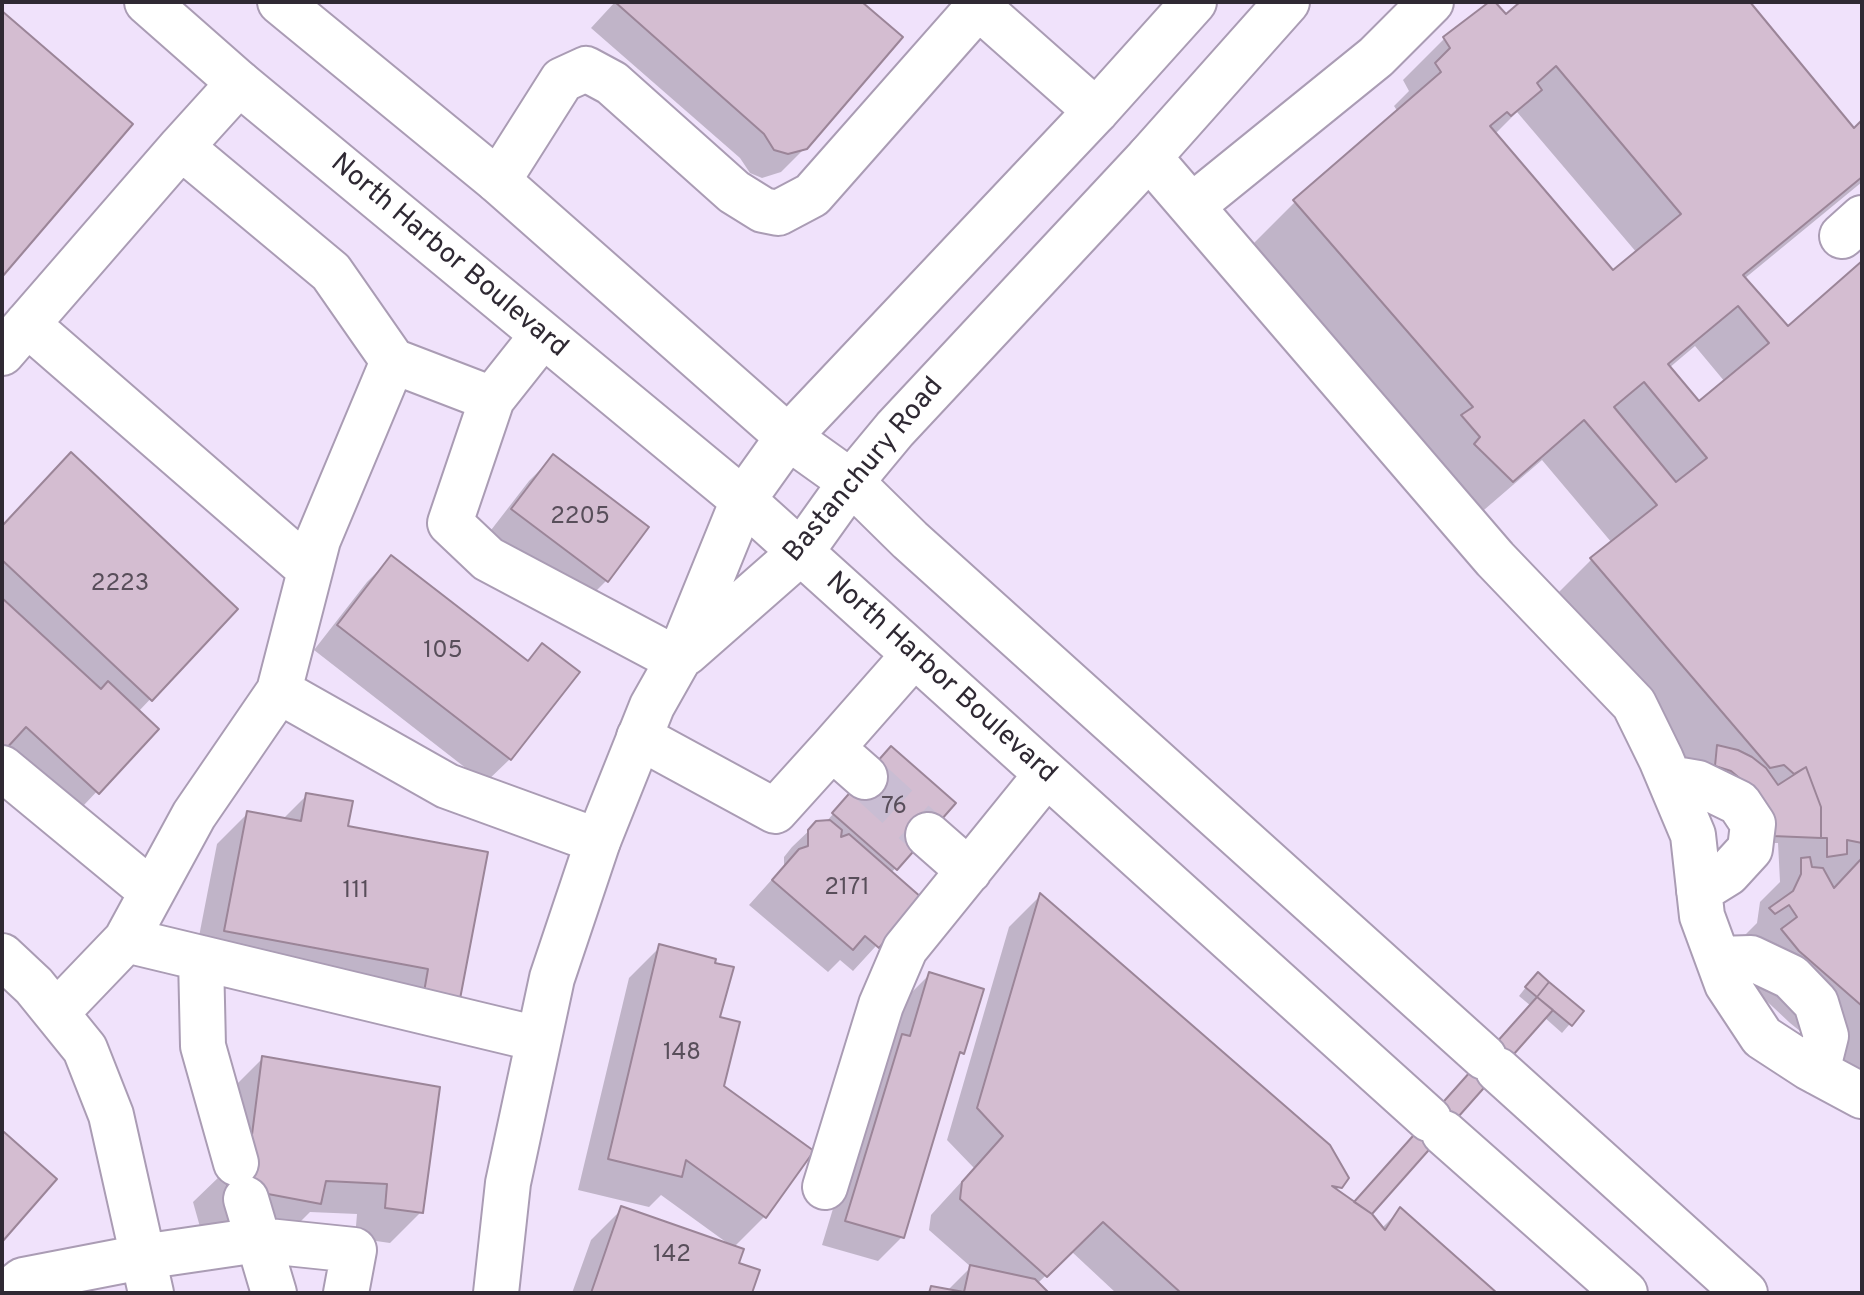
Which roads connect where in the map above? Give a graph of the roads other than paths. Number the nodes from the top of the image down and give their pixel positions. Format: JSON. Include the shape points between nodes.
{"nodes":[{"id":1,"x":147,"y":2,"type":"edge"},
{"id":2,"x":280,"y":2,"type":"edge"},
{"id":3,"x":1194,"y":2,"type":"edge"},
{"id":4,"x":1287,"y":2,"type":"edge"},
{"id":5,"x":1431,"y":2,"type":"edge"},
{"id":6,"x":976,"y":4,"type":"edge"},
{"id":7,"x":239,"y":83,"type":"junction"},
{"id":8,"x":1096,"y":111,"type":"junction"},
{"id":9,"x":181,"y":147,"type":"junction"},
{"id":10,"x":1149,"y":157,"type":"junction"},
{"id":11,"x":498,"y":181,"type":"junction"},
{"id":12,"x":1192,"y":206,"type":"junction"},
{"id":13,"x":542,"y":336,"type":"junction"},
{"id":14,"x":14,"y":339,"type":"edge"},
{"id":15,"x":393,"y":361,"type":"junction"},
{"id":16,"x":492,"y":399,"type":"junction"},
{"id":17,"x":788,"y":437,"type":"junction"},
{"id":18,"x":851,"y":482,"type":"junction"},
{"id":19,"x":743,"y":500,"type":"junction"},
{"id":20,"x":801,"y":552,"type":"junction"},
{"id":21,"x":309,"y":569,"type":"junction"},
{"id":22,"x":913,"y":656,"type":"junction"},
{"id":23,"x":678,"y":660,"type":"junction"},
{"id":24,"x":279,"y":691,"type":"junction"},
{"id":25,"x":639,"y":737,"type":"junction"},
{"id":26,"x":832,"y":748,"type":"junction"},
{"id":27,"x":2,"y":768,"type":"edge"},
{"id":28,"x":1046,"y":775,"type":"junction"},
{"id":29,"x":865,"y":777,"type":"tunnel mouth"},
{"id":30,"x":1669,"y":778,"type":"junction"},
{"id":31,"x":928,"y":835,"type":"tunnel mouth"},
{"id":32,"x":598,"y":841,"type":"junction"},
{"id":33,"x":969,"y":871,"type":"junction"},
{"id":34,"x":1699,"y":891,"type":"junction"},
{"id":35,"x":152,"y":892,"type":"junction"},
{"id":36,"x":126,"y":940,"type":"junction"},
{"id":37,"x":2,"y":956,"type":"edge"},
{"id":38,"x":201,"y":958,"type":"junction"},
{"id":39,"x":1718,"y":959,"type":"junction"},
{"id":40,"x":56,"y":1013,"type":"junction"},
{"id":41,"x":538,"y":1039,"type":"junction"},
{"id":42,"x":1817,"y":1072,"type":"junction"},
{"id":43,"x":1862,"y":1096,"type":"edge"},
{"id":44,"x":825,"y":1187,"type":"dead end"},
{"id":45,"x":247,"y":1201,"type":"junction"},
{"id":46,"x":146,"y":1275,"type":"edge"},
{"id":47,"x":7,"y":1293,"type":"edge"},
{"id":48,"x":274,"y":1293,"type":"edge"},
{"id":49,"x":346,"y":1293,"type":"edge"},
{"id":50,"x":496,"y":1293,"type":"edge"},
{"id":51,"x":1625,"y":1293,"type":"edge"},
{"id":52,"x":1745,"y":1293,"type":"edge"}],
"edges":[{"from":1,"to":7,"type":"main road","name":"North Harbor Boulevard"},
{"from":2,"to":11,"type":"main road"},
{"from":3,"to":8,"type":"main road"},
{"from":4,"to":10,"type":"main road","name":"Bastanchury Road"},
{"from":5,"to":12,"type":"main road","via":[[1376,57]]},
{"from":6,"to":8,"type":"main road"},
{"from":6,"to":11,"type":"main road","via":[[812,195],[778,213],[734,192],[612,83],[586,69],[562,80]]},
{"from":7,"to":9,"type":"main road"},
{"from":7,"to":13,"type":"main road","name":"North Harbor Boulevard"},
{"from":8,"to":17,"type":"main road"},
{"from":9,"to":14,"type":"main road"},
{"from":9,"to":15,"type":"main road","via":[[331,272]]},
{"from":10,"to":12,"type":"main road"},
{"from":10,"to":18,"type":"main road","name":"Bastanchury Road"},
{"from":11,"to":17,"type":"main road"},
{"from":12,"to":30,"type":"main road","via":[[1495,559],[1634,704]]},
{"from":13,"to":16,"type":"main road"},
{"from":13,"to":19,"type":"main road","name":"North Harbor Boulevard"},
{"from":14,"to":21,"type":"main road"},
{"from":15,"to":16,"type":"main road"},
{"from":15,"to":21,"type":"main road"},
{"from":16,"to":23,"type":"main road","via":[[450,523],[488,559]]},
{"from":17,"to":18,"type":"main road"},
{"from":17,"to":19,"type":"main road"},
{"from":18,"to":20,"type":"main road","name":"Bastanchury Road"},
{"from":18,"to":52,"type":"main road"},
{"from":19,"to":20,"type":"main road","name":"North Harbor Boulevard"},
{"from":19,"to":23,"type":"main road"},
{"from":20,"to":22,"type":"main road","name":"North Harbor Boulevard"},
{"from":20,"to":23,"type":"main road","name":"Bastanchury Road"},
{"from":21,"to":24,"type":"main road"},
{"from":22,"to":26,"type":"main road"},
{"from":22,"to":28,"type":"main road","name":"North Harbor Boulevard"},
{"from":23,"to":25,"type":"main road"},
{"from":24,"to":32,"type":"main road","via":[[447,786]]},
{"from":24,"to":35,"type":"main road","via":[[194,815]]},
{"from":25,"to":26,"type":"main road","via":[[775,811]]},
{"from":25,"to":32,"type":"main road"},
{"from":26,"to":29,"type":"main road"},
{"from":27,"to":35,"type":"main road"},
{"from":28,"to":33,"type":"main road"},
{"from":28,"to":51,"type":"main road","name":"North Harbor Boulevard"},
{"from":30,"to":34,"type":"main road","via":[[1693,835]]},
{"from":30,"to":34,"type":"main road","via":[[1698,783],[1739,803],[1753,824],[1750,849],[1728,873]]},
{"from":31,"to":33,"type":"main road"},
{"from":32,"to":41,"type":"main road","via":[[552,978]]},
{"from":33,"to":44,"type":"main road","via":[[905,949],[881,1005]]},
{"from":34,"to":39,"type":"main road"},
{"from":35,"to":36,"type":"main road"},
{"from":36,"to":38,"type":"main road"},
{"from":36,"to":40,"type":"main road"},
{"from":37,"to":40,"type":"main road"},
{"from":38,"to":41,"type":"main road"},
{"from":38,"to":45,"type":"main road","via":[[203,1046]]},
{"from":39,"to":42,"type":"main road","via":[[1727,984],[1762,1037]]},
{"from":39,"to":42,"type":"main road","via":[[1751,958],[1791,977],[1816,1003],[1826,1036]]},
{"from":40,"to":46,"type":"main road","via":[[85,1049],[111,1115]]},
{"from":41,"to":50,"type":"main road","via":[[508,1183]]},
{"from":42,"to":43,"type":"main road"},
{"from":45,"to":46,"type":"main road"},
{"from":45,"to":48,"type":"main road"},
{"from":45,"to":49,"type":"main road","via":[[354,1250]]},
{"from":46,"to":47,"type":"main road","via":[[23,1280]]}]}
